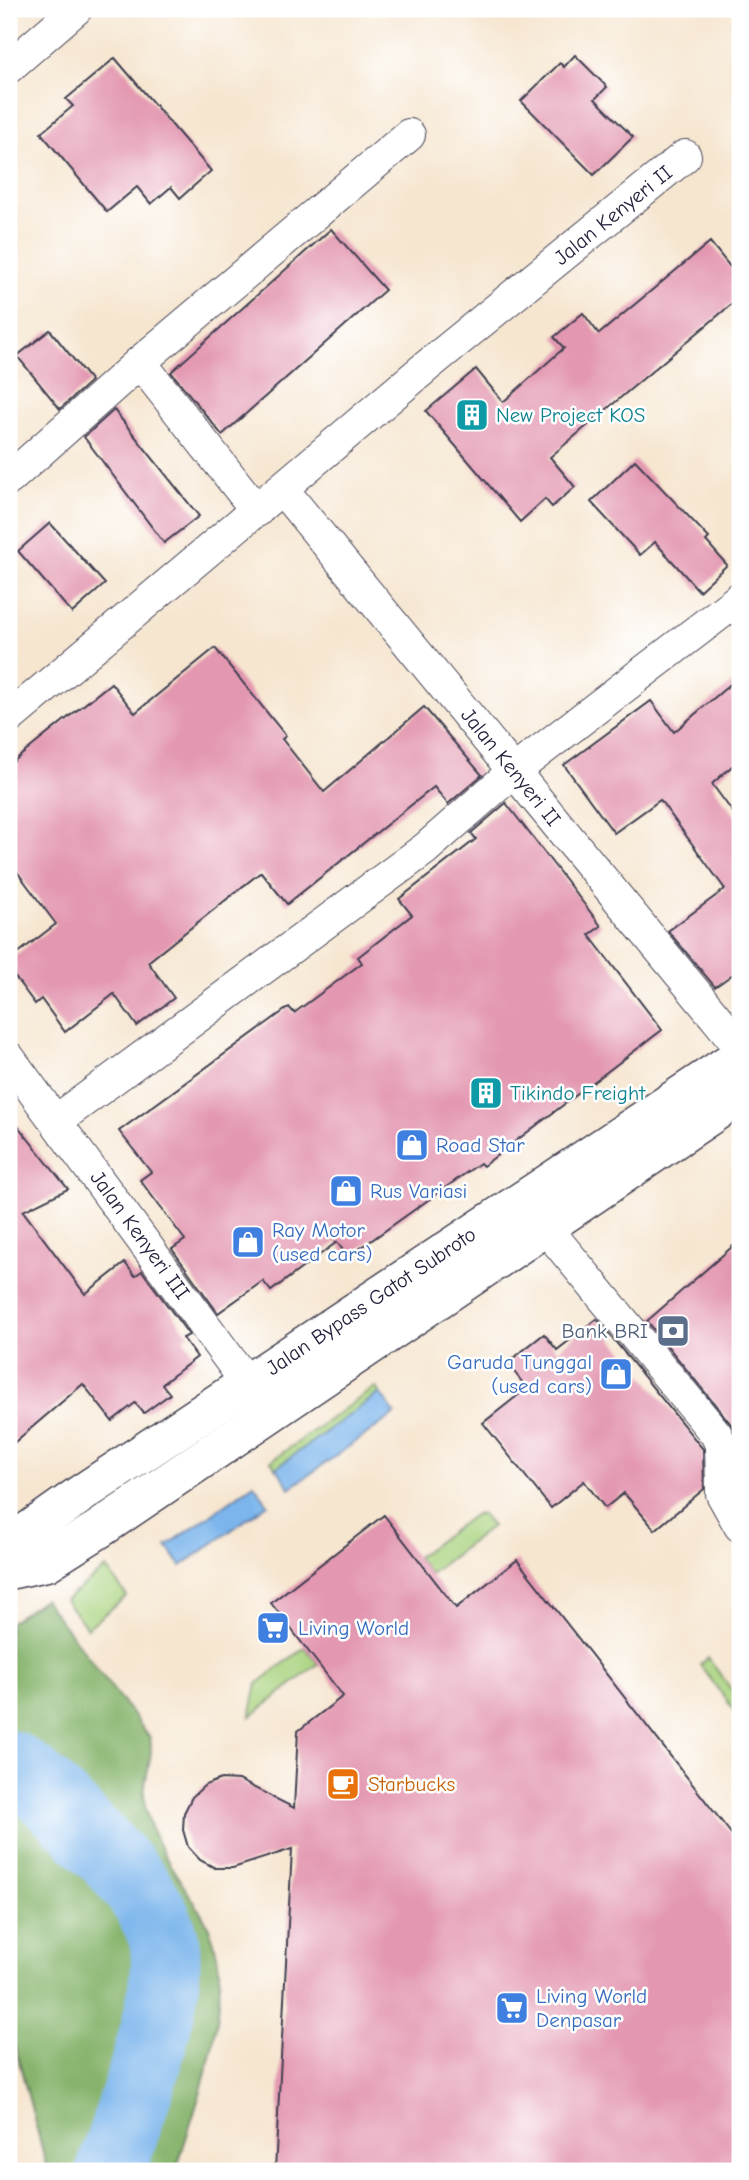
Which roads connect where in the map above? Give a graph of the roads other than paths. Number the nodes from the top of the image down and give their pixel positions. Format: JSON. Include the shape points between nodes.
{"nodes":[{"id":1,"x":76,"y":9,"type":"edge"},
{"id":2,"x":9,"y":66,"type":"edge"},
{"id":3,"x":409,"y":135,"type":"dead end"},
{"id":4,"x":685,"y":156,"type":"dead end"},
{"id":5,"x":140,"y":362,"type":"junction"},
{"id":6,"x":9,"y":479,"type":"edge"},
{"id":7,"x":282,"y":488,"type":"junction"},
{"id":8,"x":257,"y":511,"type":"junction"},
{"id":9,"x":740,"y":598,"type":"edge"},
{"id":10,"x":9,"y":718,"type":"edge"},
{"id":11,"x":514,"y":771,"type":"junction"},
{"id":12,"x":740,"y":1047,"type":"edge"},
{"id":13,"x":740,"y":1056,"type":"edge"},
{"id":14,"x":9,"y":1058,"type":"edge"},
{"id":15,"x":740,"y":1095,"type":"edge"},
{"id":16,"x":56,"y":1121,"type":"junction"},
{"id":17,"x":545,"y":1227,"type":"junction"},
{"id":18,"x":258,"y":1399,"type":"junction"},
{"id":19,"x":740,"y":1526,"type":"edge"},
{"id":20,"x":9,"y":1554,"type":"edge"},
{"id":21,"x":9,"y":1570,"type":"edge"}],
"edges":[{"from":1,"to":2,"type":"street"},
{"from":3,"to":5,"type":"street"},
{"from":4,"to":7,"type":"street","name":"Jalan Kenyeri II"},
{"from":5,"to":6,"type":"street"},
{"from":5,"to":8,"type":"street"},
{"from":7,"to":8,"type":"street","name":"Jalan Kenyeri II"},
{"from":7,"to":11,"type":"street","name":"Jalan Kenyeri II"},
{"from":8,"to":10,"type":"street","name":"Jalan Kenyeri II"},
{"from":9,"to":11,"type":"street"},
{"from":11,"to":12,"type":"street","name":"Jalan Kenyeri II"},
{"from":11,"to":16,"type":"street","via":[[425,849]]},
{"from":13,"to":18,"type":"highway","name":"Jalan Bypass Gatot Subroto"},
{"from":14,"to":16,"type":"street","name":"Jalan Kenyeri III"},
{"from":15,"to":17,"type":"highway","name":"Jalan Bypass Gatot Subroto"},
{"from":16,"to":18,"type":"street","name":"Jalan Kenyeri III"},
{"from":17,"to":18,"type":"highway","name":"Jalan Bypass Gatot Subroto"},
{"from":17,"to":19,"type":"street","via":[[716,1434],[721,1445],[722,1494]]},
{"from":18,"to":20,"type":"highway","name":"Jalan Bypass Gatot Subroto","via":[[23,1535]]},
{"from":18,"to":21,"type":"highway","name":"Jalan Bypass Gatot Subroto","via":[[47,1562]]}]}
